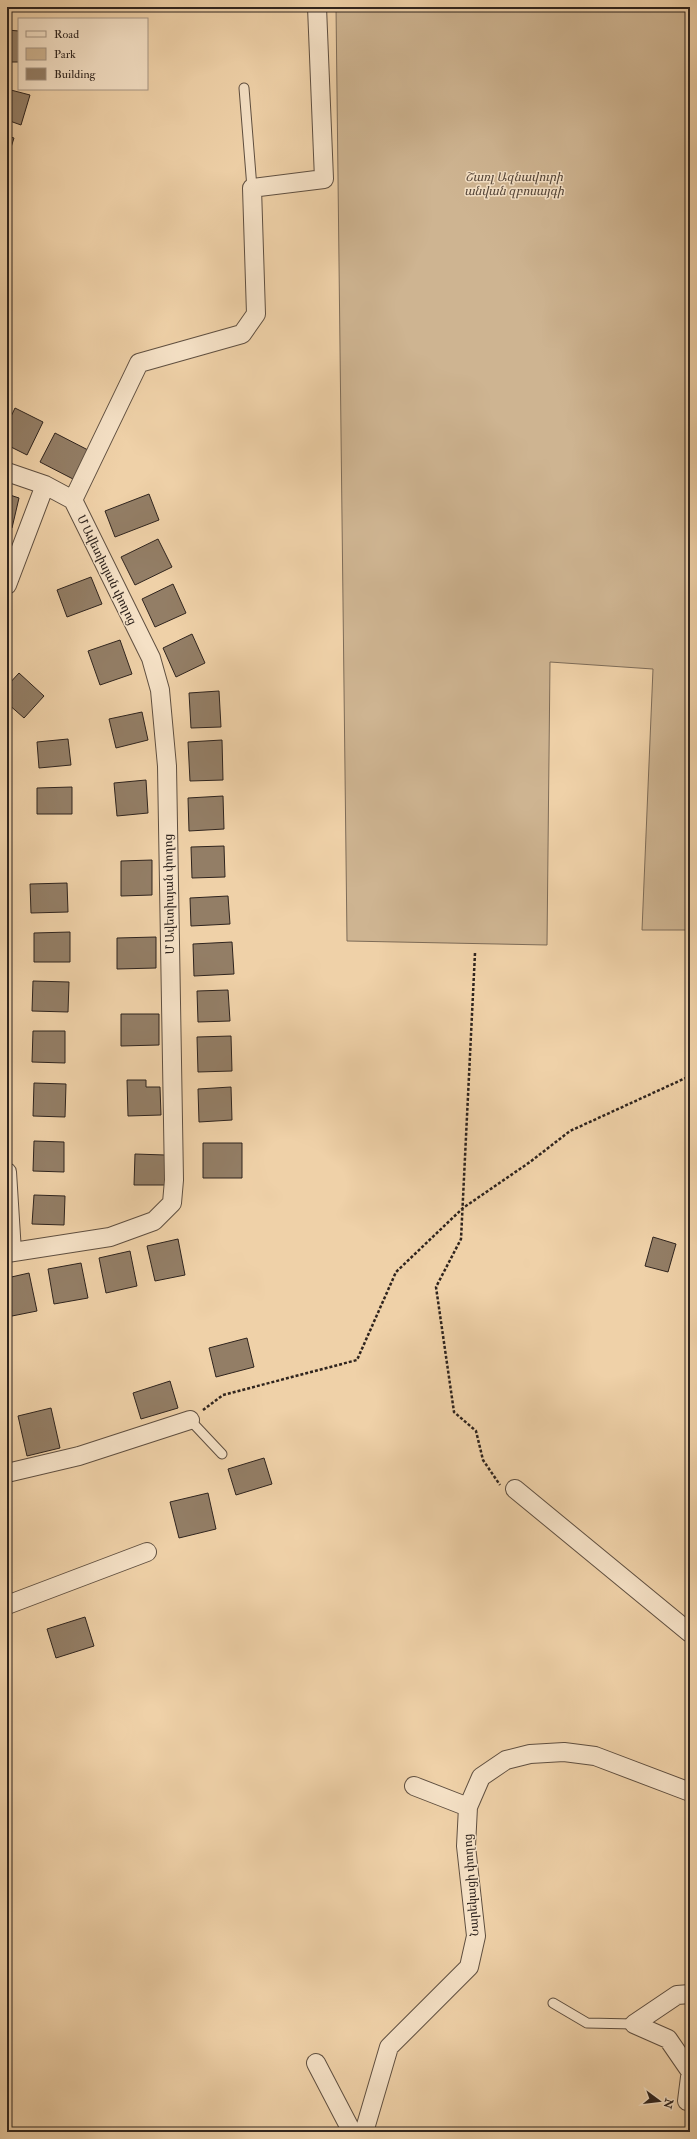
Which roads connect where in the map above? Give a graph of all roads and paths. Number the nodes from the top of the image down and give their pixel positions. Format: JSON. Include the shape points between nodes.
{"nodes":[{"id":1,"x":317,"y":7,"type":"edge"},
{"id":2,"x":244,"y":88,"type":"dead end"},
{"id":3,"x":252,"y":188,"type":"junction"},
{"id":4,"x":7,"y":472,"type":"edge"},
{"id":5,"x":45,"y":485,"type":"junction"},
{"id":6,"x":73,"y":500,"type":"junction"},
{"id":7,"x":7,"y":585,"type":"edge"},
{"id":8,"x":475,"y":954,"type":"dead end"},
{"id":9,"x":690,"y":1076,"type":"edge"},
{"id":10,"x":7,"y":1172,"type":"edge"},
{"id":11,"x":463,"y":1208,"type":"junction"},
{"id":12,"x":9,"y":1252,"type":"edge"},
{"id":13,"x":190,"y":1420,"type":"junction"},
{"id":14,"x":222,"y":1454,"type":"dead end"},
{"id":15,"x":7,"y":1474,"type":"edge"},
{"id":16,"x":515,"y":1490,"type":"joint"},
{"id":17,"x":147,"y":1552,"type":"dead end"},
{"id":18,"x":7,"y":1605,"type":"edge"},
{"id":19,"x":690,"y":1633,"type":"edge"},
{"id":20,"x":414,"y":1786,"type":"dead end"},
{"id":21,"x":690,"y":1792,"type":"edge"},
{"id":22,"x":468,"y":1807,"type":"junction"},
{"id":23,"x":690,"y":1994,"type":"edge"},
{"id":24,"x":553,"y":2003,"type":"dead end"},
{"id":25,"x":634,"y":2024,"type":"junction"},
{"id":26,"x":316,"y":2063,"type":"dead end"},
{"id":27,"x":690,"y":2071,"type":"edge"},
{"id":28,"x":690,"y":2077,"type":"edge"},
{"id":29,"x":687,"y":2101,"type":"dead end"},
{"id":30,"x":352,"y":2132,"type":"edge"},
{"id":31,"x":364,"y":2132,"type":"edge"}],
"edges":[{"from":1,"to":3,"type":"street","via":[[324,179]]},
{"from":2,"to":3,"type":"lane"},
{"from":3,"to":6,"type":"street","via":[[256,314],[242,334],[139,363]]},
{"from":4,"to":5,"type":"street","name":"Մ Ավետիսյան փողոց"},
{"from":5,"to":6,"type":"street","name":"Մ Ավետիսյան փողոց"},
{"from":5,"to":7,"type":"street"},
{"from":6,"to":12,"type":"street","name":"Մ Ավետիսյան փողոց","via":[[151,658],[160,690],[167,766],[174,1180],[172,1202],[154,1221],[110,1237]]},
{"from":8,"to":11,"type":"path"},
{"from":9,"to":11,"type":"path","via":[[570,1131]]},
{"from":10,"to":12,"type":"street"},
{"from":11,"to":13,"type":"path","via":[[396,1272],[358,1360],[223,1395]]},
{"from":11,"to":16,"type":"path","via":[[461,1239],[436,1287],[454,1412],[476,1431],[483,1460],[499,1485]]},
{"from":13,"to":14,"type":"lane"},
{"from":13,"to":15,"type":"street","via":[[79,1456]]},
{"from":16,"to":19,"type":"street"},
{"from":17,"to":18,"type":"street"},
{"from":20,"to":22,"type":"street"},
{"from":21,"to":22,"type":"street","name":"Նարեկացի փողոց","via":[[595,1756],[564,1752],[530,1754],[506,1760],[481,1777]]},
{"from":22,"to":31,"type":"street","name":"Նարեկացի փողոց","via":[[466,1846],[476,1936],[469,1967],[389,2047]]},
{"from":23,"to":25,"type":"street","via":[[677,1995]]},
{"from":24,"to":25,"type":"lane","via":[[587,2023]]},
{"from":25,"to":27,"type":"street","via":[[668,2039]]},
{"from":26,"to":30,"type":"street"},
{"from":28,"to":29,"type":"street"}]}
